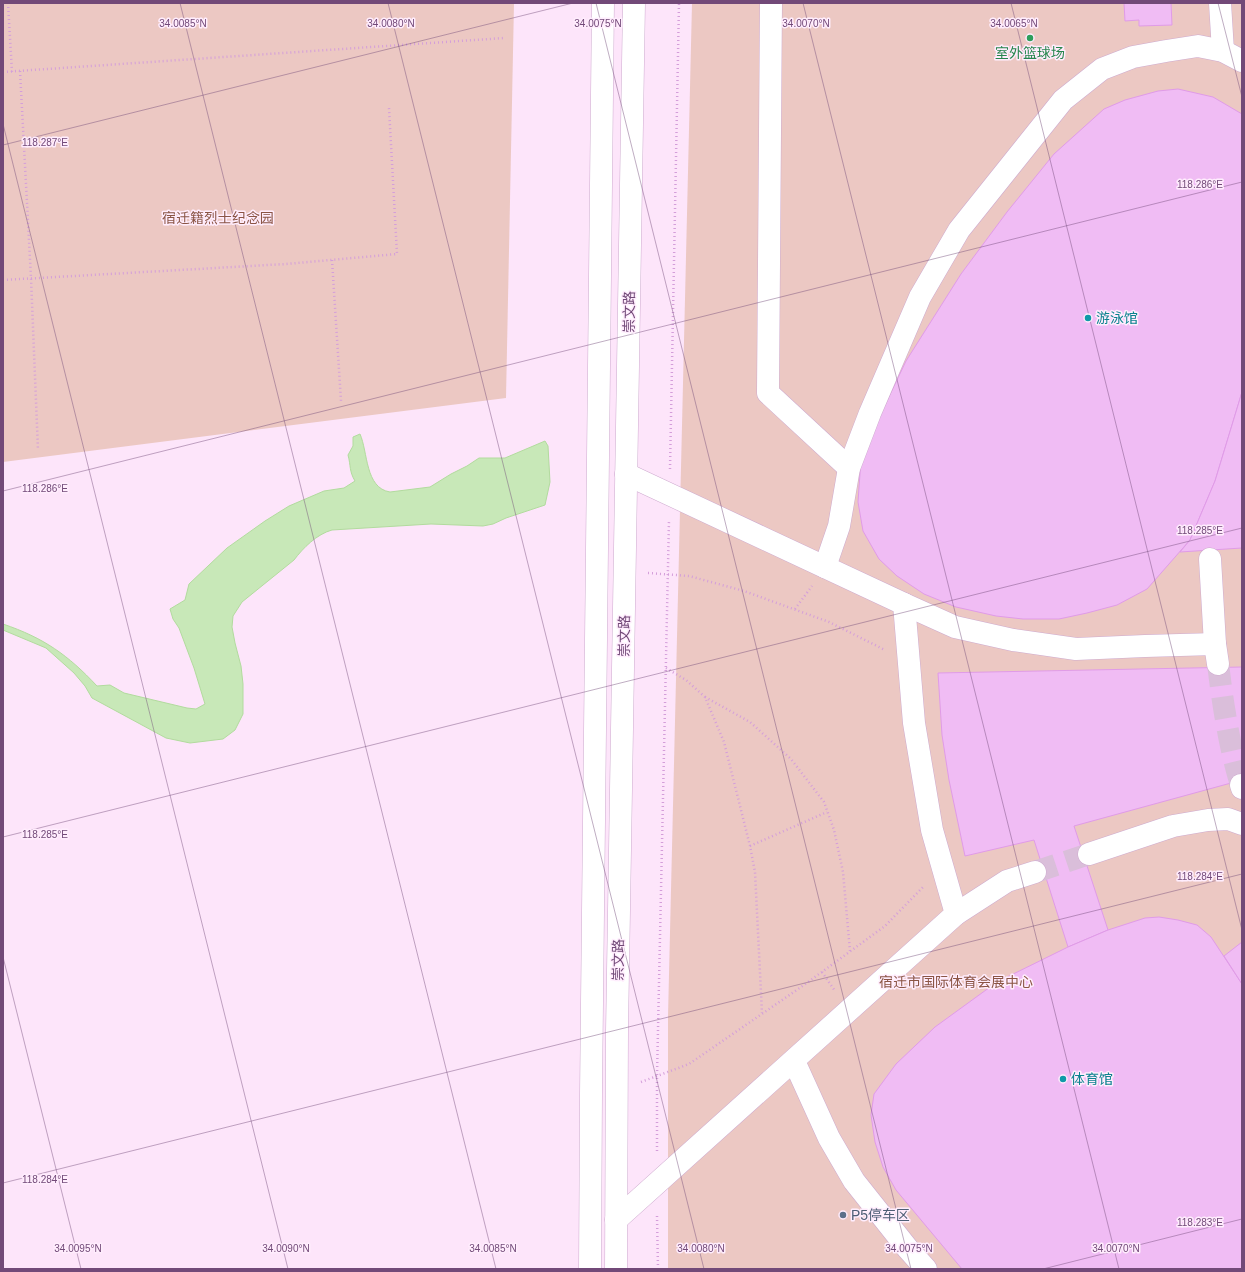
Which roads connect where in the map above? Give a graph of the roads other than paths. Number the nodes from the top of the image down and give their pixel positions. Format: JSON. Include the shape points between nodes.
{"nodes":[{"id":1,"x":603,"y":3,"type":"edge"},
{"id":2,"x":634,"y":3,"type":"edge"},
{"id":3,"x":771,"y":3,"type":"edge"},
{"id":4,"x":1220,"y":3,"type":"edge"},
{"id":5,"x":1223,"y":51,"type":"junction"},
{"id":6,"x":1242,"y":61,"type":"edge"},
{"id":7,"x":849,"y":468,"type":"junction"},
{"id":8,"x":626,"y":474,"type":"junction"},
{"id":9,"x":1210,"y":558,"type":"dead end"},
{"id":10,"x":825,"y":567,"type":"junction"},
{"id":11,"x":904,"y":604,"type":"junction"},
{"id":12,"x":1242,"y":824,"type":"edge"},
{"id":13,"x":1089,"y":854,"type":"tunnel mouth"},
{"id":14,"x":1035,"y":872,"type":"tunnel mouth"},
{"id":15,"x":956,"y":914,"type":"junction"},
{"id":16,"x":794,"y":1061,"type":"junction"},
{"id":17,"x":616,"y":1220,"type":"junction"},
{"id":18,"x":590,"y":1269,"type":"edge"},
{"id":19,"x":616,"y":1269,"type":"edge"},
{"id":20,"x":926,"y":1269,"type":"edge"}],
"edges":[{"from":1,"to":18,"type":"street","name":"崇文路"},
{"from":2,"to":8,"type":"street","name":"崇文路"},
{"from":3,"to":7,"type":"street","via":[[768,393]]},
{"from":4,"to":5,"type":"street"},
{"from":5,"to":6,"type":"street"},
{"from":5,"to":7,"type":"street","via":[[1198,46],[1133,57],[1102,69],[1063,100],[959,230],[920,297]]},
{"from":7,"to":10,"type":"street","via":[[839,526]]},
{"from":8,"to":10,"type":"street"},
{"from":8,"to":17,"type":"street","name":"崇文路"},
{"from":9,"to":11,"type":"street","via":[[1217,654],[1145,646],[1076,649],[1013,640],[956,627]]},
{"from":10,"to":11,"type":"street"},
{"from":11,"to":15,"type":"street","via":[[914,723],[932,830]]},
{"from":12,"to":13,"type":"street","via":[[1228,819],[1215,819],[1173,826]]},
{"from":14,"to":15,"type":"street","via":[[1007,881]]},
{"from":15,"to":16,"type":"street"},
{"from":16,"to":17,"type":"street"},
{"from":16,"to":20,"type":"street","via":[[829,1138],[854,1181]]},
{"from":17,"to":19,"type":"street","name":"崇文路"}]}
